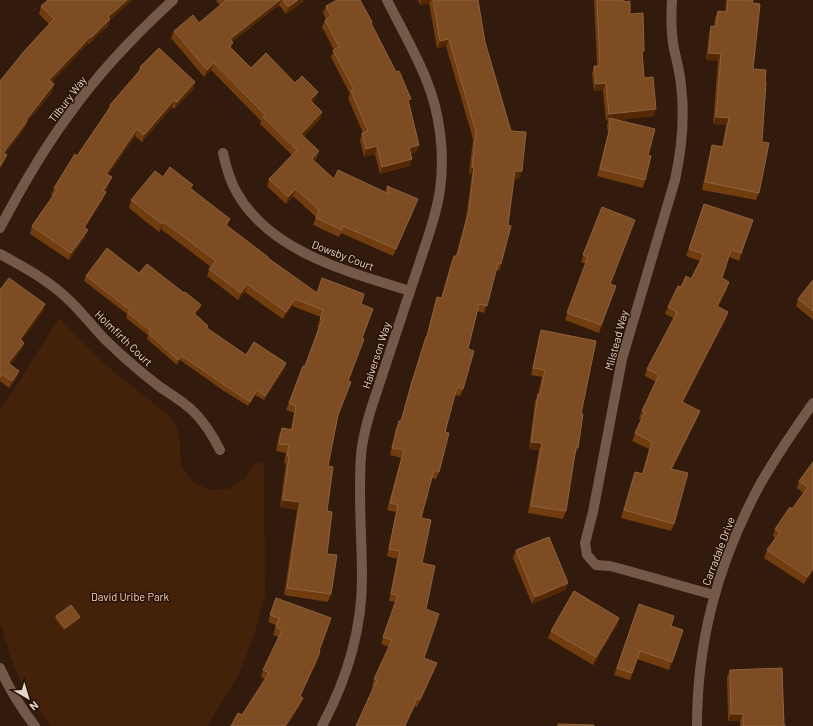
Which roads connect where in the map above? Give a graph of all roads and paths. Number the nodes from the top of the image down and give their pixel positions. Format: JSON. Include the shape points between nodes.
{"nodes":[{"id":1,"x":173,"y":0,"type":"edge"},
{"id":2,"x":387,"y":0,"type":"edge"},
{"id":3,"x":672,"y":0,"type":"edge"},
{"id":4,"x":223,"y":153,"type":"dead end"},
{"id":5,"x":0,"y":228,"type":"edge"},
{"id":6,"x":0,"y":254,"type":"edge"},
{"id":7,"x":410,"y":291,"type":"junction"},
{"id":8,"x":813,"y":403,"type":"edge"},
{"id":9,"x":220,"y":450,"type":"dead end"},
{"id":10,"x":714,"y":595,"type":"junction"},
{"id":11,"x":0,"y":668,"type":"edge"},
{"id":12,"x":35,"y":726,"type":"edge"},
{"id":13,"x":322,"y":726,"type":"edge"},
{"id":14,"x":697,"y":726,"type":"edge"}],
"edges":[{"from":1,"to":5,"type":"street","name":"Tilbury Way","via":[[128,43],[72,110],[45,149]]},
{"from":2,"to":7,"type":"street","name":"Halverson Way","via":[[426,80],[441,139],[440,190],[430,231]]},
{"from":3,"to":10,"type":"street","name":"Milstead Way","via":[[672,33],[683,105],[679,162],[622,359],[585,543],[587,555],[596,565],[610,566]]},
{"from":4,"to":7,"type":"street","name":"Dowsby Court","via":[[237,194],[257,220],[271,231],[317,260]]},
{"from":6,"to":9,"type":"street","name":"Holmfirth Court","via":[[54,286],[116,350],[194,412],[214,437]]},
{"from":7,"to":13,"type":"street","name":"Halverson Way","via":[[365,431],[360,478],[360,607],[350,661],[339,692]]},
{"from":8,"to":10,"type":"street","name":"Carradale Drive","via":[[756,492],[730,549]]},
{"from":10,"to":14,"type":"street","name":"Carradale Drive","via":[[702,652]]},
{"from":11,"to":12,"type":"street","via":[[16,700]]}]}
